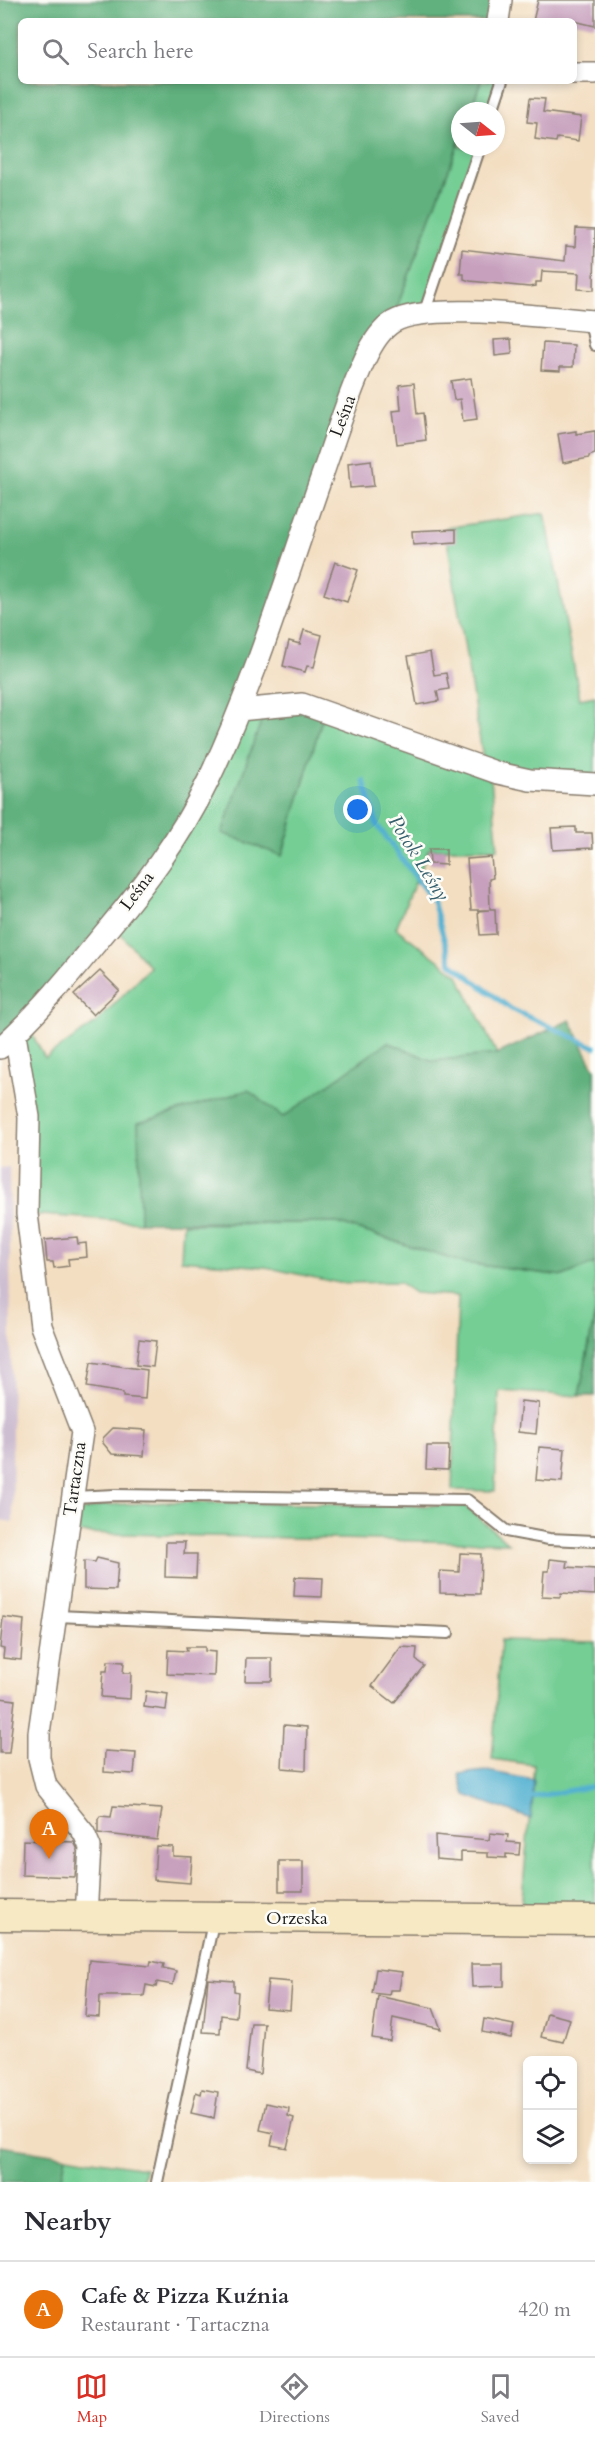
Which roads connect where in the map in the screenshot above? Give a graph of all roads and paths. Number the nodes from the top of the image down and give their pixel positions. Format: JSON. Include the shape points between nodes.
{"nodes":[{"id":1,"x":501,"y":0,"type":"edge"},
{"id":2,"x":498,"y":18,"type":"edge"},
{"id":3,"x":577,"y":73,"type":"edge"},
{"id":4,"x":595,"y":73,"type":"edge"},
{"id":5,"x":501,"y":84,"type":"edge"},
{"id":6,"x":495,"y":102,"type":"edge"},
{"id":7,"x":477,"y":156,"type":"edge"},
{"id":8,"x":424,"y":314,"type":"junction"},
{"id":9,"x":592,"y":321,"type":"edge"},
{"id":10,"x":595,"y":345,"type":"edge"},
{"id":11,"x":239,"y":710,"type":"junction"},
{"id":12,"x":595,"y":784,"type":"edge"},
{"id":13,"x":7,"y":1042,"type":"edge"},
{"id":14,"x":73,"y":1497,"type":"junction"},
{"id":15,"x":595,"y":1541,"type":"edge"},
{"id":16,"x":57,"y":1616,"type":"junction"},
{"id":17,"x":447,"y":1633,"type":"dead end"},
{"id":18,"x":0,"y":1915,"type":"edge"},
{"id":19,"x":86,"y":1915,"type":"junction"},
{"id":20,"x":214,"y":1918,"type":"junction"},
{"id":21,"x":595,"y":1920,"type":"edge"},
{"id":22,"x":157,"y":2182,"type":"edge"}],
"edges":[{"from":1,"to":2,"type":"street"},
{"from":3,"to":4,"type":"street"},
{"from":5,"to":6,"type":"lane"},
{"from":7,"to":8,"type":"lane"},
{"from":8,"to":9,"type":"street","name":"Leśna","via":[[461,311]]},
{"from":8,"to":11,"type":"street","name":"Leśna","via":[[408,315],[391,323],[365,359]]},
{"from":9,"to":10,"type":"lane"},
{"from":11,"to":12,"type":"street","via":[[302,704],[498,774]]},
{"from":11,"to":13,"type":"street","name":"Leśna","via":[[208,781],[172,845],[64,983]]},
{"from":13,"to":14,"type":"street","name":"Tartaczna","via":[[29,1117],[27,1214],[41,1326],[82,1432]]},
{"from":14,"to":15,"type":"lane","via":[[467,1500],[506,1531],[549,1539]]},
{"from":14,"to":16,"type":"street","name":"Tartaczna"},
{"from":16,"to":17,"type":"lane"},
{"from":16,"to":19,"type":"street","name":"Tartaczna","via":[[39,1733],[39,1758],[46,1786],[84,1833],[90,1847]]},
{"from":18,"to":19,"type":"street","name":"Orzeska"},
{"from":19,"to":20,"type":"street","name":"Orzeska"},
{"from":20,"to":21,"type":"street","name":"Orzeska"},
{"from":20,"to":22,"type":"lane"}]}
